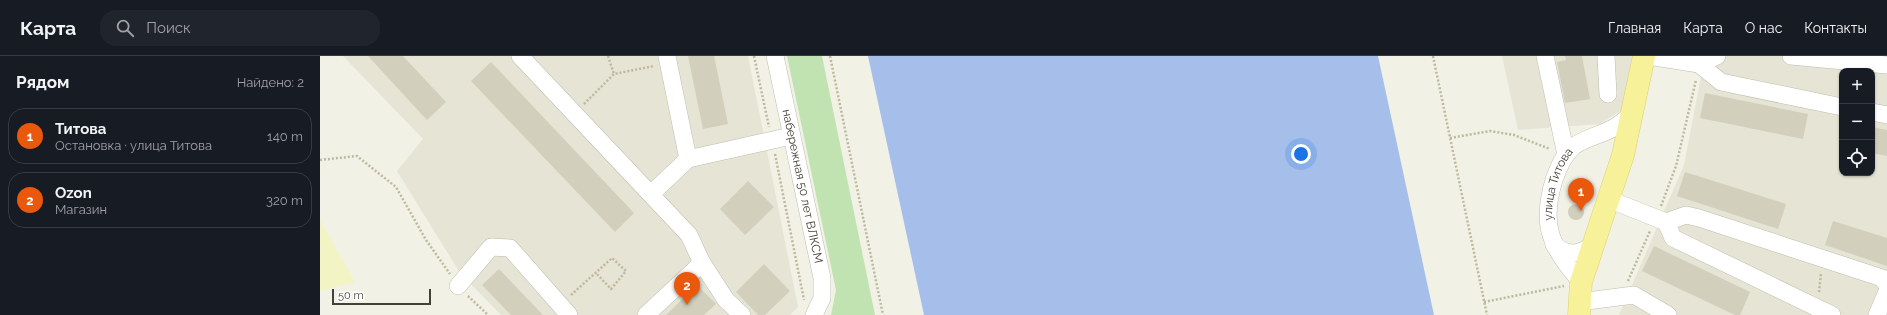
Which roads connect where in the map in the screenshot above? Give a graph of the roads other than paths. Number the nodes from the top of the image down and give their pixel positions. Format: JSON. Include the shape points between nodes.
{"nodes":[{"id":1,"x":520,"y":56,"type":"edge"},
{"id":2,"x":775,"y":56,"type":"edge"},
{"id":3,"x":1545,"y":56,"type":"edge"},
{"id":4,"x":1606,"y":56,"type":"edge"},
{"id":5,"x":1644,"y":56,"type":"edge"},
{"id":6,"x":1648,"y":56,"type":"edge"},
{"id":7,"x":1717,"y":56,"type":"edge"},
{"id":8,"x":1791,"y":56,"type":"edge"},
{"id":9,"x":668,"y":60,"type":"edge"},
{"id":10,"x":1700,"y":64,"type":"junction"},
{"id":11,"x":1887,"y":65,"type":"edge"},
{"id":12,"x":1608,"y":94,"type":"dead end"},
{"id":13,"x":1839,"y":105,"type":"edge"},
{"id":14,"x":1875,"y":113,"type":"edge"},
{"id":15,"x":1633,"y":114,"type":"junction"},
{"id":16,"x":1887,"y":115,"type":"edge"},
{"id":17,"x":791,"y":136,"type":"junction"},
{"id":18,"x":1566,"y":155,"type":"junction"},
{"id":19,"x":688,"y":159,"type":"junction"},
{"id":20,"x":651,"y":194,"type":"junction"},
{"id":21,"x":1608,"y":199,"type":"junction"},
{"id":22,"x":1661,"y":220,"type":"junction"},
{"id":23,"x":1554,"y":245,"type":"junction"},
{"id":24,"x":1593,"y":245,"type":"junction"},
{"id":25,"x":702,"y":263,"type":"junction"},
{"id":26,"x":1887,"y":285,"type":"edge"},
{"id":27,"x":458,"y":286,"type":"road end"},
{"id":28,"x":1887,"y":292,"type":"edge"},
{"id":29,"x":1580,"y":300,"type":"edge"},
{"id":30,"x":564,"y":310,"type":"edge"},
{"id":31,"x":1825,"y":311,"type":"edge"},
{"id":32,"x":646,"y":315,"type":"edge"},
{"id":33,"x":742,"y":315,"type":"edge"},
{"id":34,"x":814,"y":315,"type":"edge"},
{"id":35,"x":1668,"y":315,"type":"edge"},
{"id":36,"x":1878,"y":315,"type":"edge"}],
"edges":[{"from":1,"to":20,"type":"street"},
{"from":2,"to":17,"type":"street","name":"набережная 50 лет ВЛКСМ"},
{"from":3,"to":18,"type":"street"},
{"from":4,"to":12,"type":"street"},
{"from":5,"to":15,"type":"main road"},
{"from":6,"to":10,"type":"street"},
{"from":7,"to":10,"type":"street"},
{"from":8,"to":11,"type":"street"},
{"from":9,"to":19,"type":"street"},
{"from":10,"to":13,"type":"street","via":[[1720,82]]},
{"from":14,"to":16,"type":"street"},
{"from":15,"to":18,"type":"street","name":"улица Титова","via":[[1615,127],[1588,138]]},
{"from":15,"to":21,"type":"main road"},
{"from":17,"to":19,"type":"street"},
{"from":17,"to":34,"type":"street","name":"набережная 50 лет ВЛКСМ","via":[[822,278],[822,298]]},
{"from":18,"to":23,"type":"street","name":"улица Титова","via":[[1550,194],[1548,213]]},
{"from":19,"to":20,"type":"street"},
{"from":20,"to":25,"type":"street","via":[[690,235]]},
{"from":21,"to":22,"type":"street"},
{"from":21,"to":24,"type":"main road"},
{"from":22,"to":26,"type":"street","via":[[1686,215],[1698,218],[1882,278]]},
{"from":22,"to":31,"type":"street","via":[[1673,238]]},
{"from":23,"to":24,"type":"street","via":[[1563,252],[1574,254],[1583,252]]},
{"from":23,"to":29,"type":"street","name":"улица Титова"},
{"from":24,"to":29,"type":"main road"},
{"from":25,"to":32,"type":"street"},
{"from":25,"to":33,"type":"street","via":[[726,300]]},
{"from":27,"to":30,"type":"street","via":[[491,247],[510,248]]},
{"from":28,"to":36,"type":"street"},
{"from":29,"to":35,"type":"street","via":[[1634,295]]}]}
